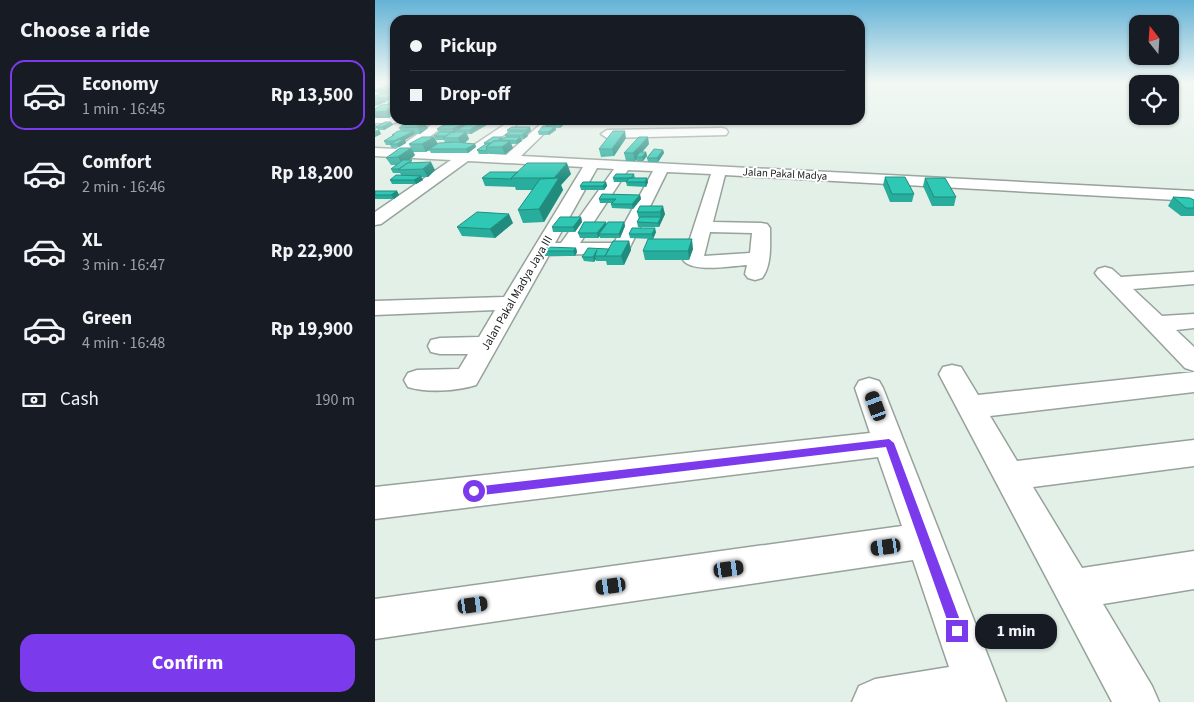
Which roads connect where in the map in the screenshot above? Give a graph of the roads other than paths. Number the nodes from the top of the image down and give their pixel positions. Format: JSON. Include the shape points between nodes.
{"nodes":[{"id":1,"x":375,"y":120,"type":"edge"},
{"id":2,"x":390,"y":124,"type":"edge"},
{"id":3,"x":439,"y":125,"type":"edge"},
{"id":4,"x":510,"y":125,"type":"dead end"},
{"id":5,"x":547,"y":125,"type":"edge"},
{"id":6,"x":726,"y":125,"type":"edge"},
{"id":7,"x":722,"y":132,"type":"junction"},
{"id":8,"x":607,"y":134,"type":"dead end"},
{"id":9,"x":447,"y":142,"type":"edge"},
{"id":10,"x":377,"y":145,"type":"edge"},
{"id":11,"x":398,"y":154,"type":"junction"},
{"id":12,"x":427,"y":156,"type":"junction"},
{"id":13,"x":461,"y":158,"type":"junction"},
{"id":14,"x":509,"y":160,"type":"junction"},
{"id":15,"x":592,"y":165,"type":"junction"},
{"id":16,"x":412,"y":166,"type":"edge"},
{"id":17,"x":623,"y":166,"type":"junction"},
{"id":18,"x":662,"y":168,"type":"junction"},
{"id":19,"x":690,"y":169,"type":"junction"},
{"id":20,"x":719,"y":171,"type":"junction"},
{"id":21,"x":1194,"y":196,"type":"edge"},
{"id":22,"x":375,"y":220,"type":"edge"},
{"id":23,"x":702,"y":227,"type":"junction"},
{"id":24,"x":645,"y":248,"type":"edge"},
{"id":25,"x":542,"y":249,"type":"junction"},
{"id":26,"x":567,"y":249,"type":"junction"},
{"id":27,"x":620,"y":249,"type":"junction"},
{"id":28,"x":1194,"y":278,"type":"edge"},
{"id":29,"x":511,"y":303,"type":"junction"},
{"id":30,"x":375,"y":308,"type":"edge"},
{"id":31,"x":1194,"y":321,"type":"edge"},
{"id":32,"x":1157,"y":324,"type":"junction"},
{"id":33,"x":487,"y":345,"type":"junction"},
{"id":34,"x":440,"y":346,"type":"dead end"},
{"id":35,"x":1194,"y":362,"type":"edge"},
{"id":36,"x":953,"y":374,"type":"dead end"},
{"id":37,"x":417,"y":380,"type":"dead end"},
{"id":38,"x":1194,"y":382,"type":"edge"},
{"id":39,"x":869,"y":388,"type":"dead end"},
{"id":40,"x":971,"y":407,"type":"junction"},
{"id":41,"x":889,"y":443,"type":"junction"},
{"id":42,"x":1194,"y":453,"type":"edge"},
{"id":43,"x":1010,"y":476,"type":"junction"},
{"id":44,"x":375,"y":503,"type":"edge"},
{"id":45,"x":925,"y":541,"type":"junction"},
{"id":46,"x":1194,"y":570,"type":"edge"},
{"id":47,"x":1073,"y":590,"type":"junction"},
{"id":48,"x":375,"y":619,"type":"edge"},
{"id":49,"x":980,"y":693,"type":"edge"},
{"id":50,"x":875,"y":702,"type":"edge"},
{"id":51,"x":1136,"y":702,"type":"edge"}],
"edges":[{"from":1,"to":2,"type":"street"},
{"from":3,"to":11,"type":"street"},
{"from":4,"to":13,"type":"street"},
{"from":5,"to":14,"type":"street"},
{"from":6,"to":7,"type":"street"},
{"from":7,"to":8,"type":"street"},
{"from":7,"to":19,"type":"street"},
{"from":9,"to":12,"type":"street"},
{"from":10,"to":11,"type":"street","name":"Jalan Pakal Madya"},
{"from":11,"to":12,"type":"street","name":"Jalan Pakal Madya"},
{"from":12,"to":13,"type":"street","name":"Jalan Pakal Madya"},
{"from":12,"to":16,"type":"street"},
{"from":13,"to":14,"type":"street","name":"Jalan Pakal Madya"},
{"from":13,"to":22,"type":"street"},
{"from":14,"to":15,"type":"street","name":"Jalan Pakal Madya"},
{"from":15,"to":17,"type":"street","name":"Jalan Pakal Madya"},
{"from":15,"to":25,"type":"street","name":"Jalan Pakal Madya Jaya III"},
{"from":17,"to":18,"type":"street","name":"Jalan Pakal Madya"},
{"from":17,"to":26,"type":"street"},
{"from":18,"to":19,"type":"street","name":"Jalan Pakal Madya"},
{"from":18,"to":27,"type":"street"},
{"from":19,"to":20,"type":"street","name":"Jalan Pakal Madya"},
{"from":20,"to":21,"type":"street","name":"Jalan Pakal Madya"},
{"from":20,"to":23,"type":"street"},
{"from":23,"to":23,"type":"street","via":[[761,228],[760,256],[756,266],[696,262],[692,258]]},
{"from":24,"to":27,"type":"street"},
{"from":25,"to":26,"type":"street"},
{"from":25,"to":29,"type":"street","name":"Jalan Pakal Madya Jaya III"},
{"from":26,"to":27,"type":"street"},
{"from":28,"to":32,"type":"street","via":[[1111,279]]},
{"from":29,"to":30,"type":"street"},
{"from":29,"to":33,"type":"street","name":"Jalan Pakal Madya Jaya III"},
{"from":31,"to":32,"type":"street"},
{"from":32,"to":35,"type":"street"},
{"from":33,"to":34,"type":"street"},
{"from":33,"to":37,"type":"street","name":"Jalan Pakal Madya Jaya III","via":[[467,378]]},
{"from":36,"to":40,"type":"street"},
{"from":38,"to":40,"type":"street"},
{"from":39,"to":41,"type":"street"},
{"from":40,"to":43,"type":"street"},
{"from":41,"to":44,"type":"street"},
{"from":41,"to":45,"type":"street"},
{"from":42,"to":43,"type":"street"},
{"from":43,"to":47,"type":"street"},
{"from":45,"to":48,"type":"street"},
{"from":45,"to":49,"type":"street"},
{"from":46,"to":47,"type":"street"},
{"from":47,"to":51,"type":"street"},
{"from":49,"to":50,"type":"street"}]}
